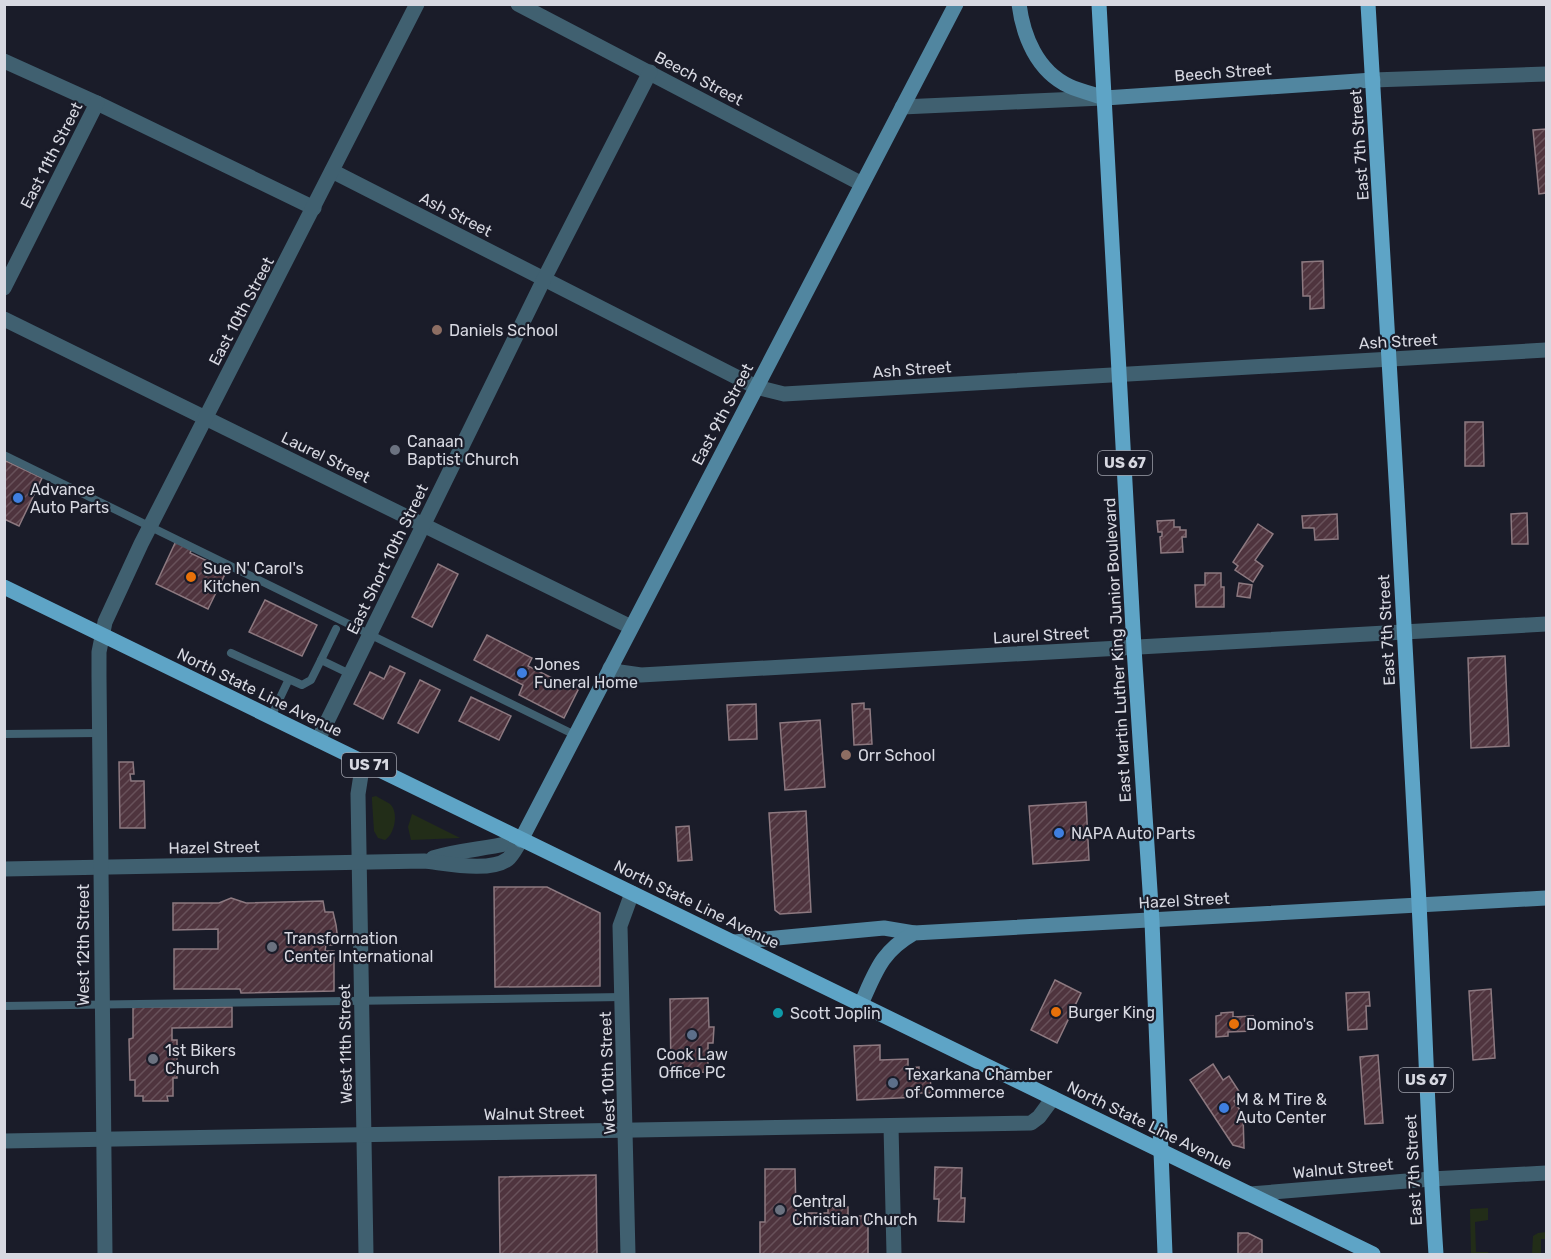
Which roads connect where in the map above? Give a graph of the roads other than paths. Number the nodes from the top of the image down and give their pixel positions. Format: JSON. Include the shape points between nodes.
{"nodes":[{"id":1,"x":417,"y":4,"type":"edge"},
{"id":2,"x":518,"y":4,"type":"edge"},
{"id":3,"x":956,"y":4,"type":"edge"},
{"id":4,"x":1019,"y":4,"type":"edge"},
{"id":5,"x":1099,"y":4,"type":"edge"},
{"id":6,"x":1368,"y":4,"type":"edge"},
{"id":7,"x":4,"y":61,"type":"edge"},
{"id":8,"x":650,"y":72,"type":"junction"},
{"id":9,"x":1546,"y":74,"type":"edge"},
{"id":10,"x":1373,"y":80,"type":"junction"},
{"id":11,"x":1105,"y":98,"type":"junction"},
{"id":12,"x":97,"y":103,"type":"junction"},
{"id":13,"x":902,"y":107,"type":"junction"},
{"id":14,"x":332,"y":171,"type":"junction"},
{"id":15,"x":862,"y":184,"type":"junction"},
{"id":16,"x":314,"y":208,"type":"junction"},
{"id":17,"x":544,"y":279,"type":"junction"},
{"id":18,"x":4,"y":288,"type":"edge"},
{"id":19,"x":4,"y":320,"type":"edge"},
{"id":20,"x":1546,"y":350,"type":"edge"},
{"id":21,"x":1391,"y":359,"type":"junction"},
{"id":22,"x":1120,"y":373,"type":"junction"},
{"id":23,"x":756,"y":387,"type":"junction"},
{"id":24,"x":205,"y":418,"type":"junction"},
{"id":25,"x":4,"y":454,"type":"edge"},
{"id":26,"x":150,"y":526,"type":"junction"},
{"id":27,"x":424,"y":526,"type":"junction"},
{"id":28,"x":8,"y":591,"type":"edge"},
{"id":29,"x":1546,"y":624,"type":"edge"},
{"id":30,"x":631,"y":627,"type":"junction"},
{"id":31,"x":336,"y":629,"type":"dead end"},
{"id":32,"x":1404,"y":632,"type":"junction"},
{"id":33,"x":370,"y":634,"type":"junction"},
{"id":34,"x":101,"y":635,"type":"junction"},
{"id":35,"x":1134,"y":648,"type":"junction"},
{"id":36,"x":231,"y":653,"type":"dead end"},
{"id":37,"x":321,"y":660,"type":"junction"},
{"id":38,"x":610,"y":668,"type":"junction"},
{"id":39,"x":350,"y":674,"type":"junction"},
{"id":40,"x":288,"y":681,"type":"junction"},
{"id":41,"x":271,"y":717,"type":"junction"},
{"id":42,"x":99,"y":733,"type":"junction"},
{"id":43,"x":4,"y":734,"type":"edge"},
{"id":44,"x":575,"y":735,"type":"junction"},
{"id":45,"x":318,"y":740,"type":"junction"},
{"id":46,"x":363,"y":762,"type":"junction"},
{"id":47,"x":521,"y":840,"type":"junction"},
{"id":48,"x":360,"y":863,"type":"junction"},
{"id":49,"x":101,"y":866,"type":"junction"},
{"id":50,"x":4,"y":869,"type":"edge"},
{"id":51,"x":632,"y":893,"type":"junction"},
{"id":52,"x":1546,"y":898,"type":"edge"},
{"id":53,"x":1419,"y":904,"type":"junction"},
{"id":54,"x":1152,"y":921,"type":"junction"},
{"id":55,"x":914,"y":933,"type":"junction"},
{"id":56,"x":734,"y":942,"type":"junction"},
{"id":57,"x":623,"y":997,"type":"junction"},
{"id":58,"x":362,"y":1001,"type":"junction"},
{"id":59,"x":861,"y":1004,"type":"junction"},
{"id":60,"x":102,"y":1005,"type":"junction"},
{"id":61,"x":4,"y":1006,"type":"edge"},
{"id":62,"x":1053,"y":1098,"type":"junction"},
{"id":63,"x":891,"y":1126,"type":"junction"},
{"id":64,"x":627,"y":1130,"type":"junction"},
{"id":65,"x":364,"y":1133,"type":"junction"},
{"id":66,"x":103,"y":1139,"type":"junction"},
{"id":67,"x":4,"y":1141,"type":"edge"},
{"id":68,"x":1161,"y":1151,"type":"junction"},
{"id":69,"x":1546,"y":1173,"type":"edge"},
{"id":70,"x":1431,"y":1179,"type":"junction"},
{"id":71,"x":1250,"y":1194,"type":"junction"},
{"id":72,"x":105,"y":1254,"type":"edge"},
{"id":73,"x":366,"y":1254,"type":"edge"},
{"id":74,"x":628,"y":1254,"type":"edge"},
{"id":75,"x":894,"y":1254,"type":"edge"},
{"id":76,"x":1165,"y":1254,"type":"edge"},
{"id":77,"x":1373,"y":1254,"type":"edge"},
{"id":78,"x":1436,"y":1254,"type":"edge"}],
"edges":[{"from":1,"to":14,"type":"street","name":"East 10th Street"},
{"from":2,"to":8,"type":"street","name":"Beech Street"},
{"from":3,"to":13,"type":"street","name":"East 9th Street"},
{"from":4,"to":11,"type":"street","via":[[1026,40],[1044,67],[1067,85]]},
{"from":5,"to":11,"type":"main road","name":"East Martin Luther King Junior Boulevard","number":"US 67"},
{"from":6,"to":10,"type":"main road","name":"East 7th Street","number":"US 67"},
{"from":7,"to":12,"type":"street"},
{"from":8,"to":15,"type":"street","name":"Beech Street"},
{"from":8,"to":17,"type":"street","name":"East Short 10th Street"},
{"from":9,"to":10,"type":"street","name":"Beech Street"},
{"from":10,"to":11,"type":"street","name":"Beech Street"},
{"from":10,"to":21,"type":"main road","name":"East 7th Street","number":"US 67"},
{"from":11,"to":13,"type":"street","name":"Beech Street"},
{"from":11,"to":22,"type":"main road","name":"East Martin Luther King Junior Boulevard","number":"US 67"},
{"from":12,"to":16,"type":"street"},
{"from":12,"to":18,"type":"street","name":"East 11th Street"},
{"from":13,"to":15,"type":"street","name":"East 9th Street"},
{"from":14,"to":16,"type":"street","name":"East 10th Street"},
{"from":14,"to":17,"type":"street","name":"Ash Street"},
{"from":15,"to":23,"type":"street","name":"East 9th Street"},
{"from":16,"to":24,"type":"street","name":"East 10th Street"},
{"from":17,"to":23,"type":"street","name":"Ash Street"},
{"from":17,"to":27,"type":"street","name":"East Short 10th Street"},
{"from":19,"to":24,"type":"street","name":"Laurel Street"},
{"from":20,"to":21,"type":"street","name":"Ash Street"},
{"from":21,"to":22,"type":"street","name":"Ash Street"},
{"from":21,"to":32,"type":"main road","name":"East 7th Street","number":"US 67"},
{"from":22,"to":23,"type":"street","name":"Ash Street","via":[[791,394]]},
{"from":22,"to":35,"type":"main road","name":"East Martin Luther King Junior Boulevard","number":"US 67"},
{"from":23,"to":30,"type":"street","name":"East 9th Street"},
{"from":24,"to":26,"type":"street","name":"East 10th Street"},
{"from":24,"to":27,"type":"street","name":"Laurel Street"},
{"from":25,"to":26,"type":"lane"},
{"from":26,"to":33,"type":"lane"},
{"from":26,"to":34,"type":"street","name":"East 10th Street"},
{"from":27,"to":30,"type":"street","name":"Laurel Street"},
{"from":27,"to":33,"type":"street","name":"East Short 10th Street"},
{"from":28,"to":34,"type":"main road","name":"North State Line Avenue","number":"US 71"},
{"from":29,"to":32,"type":"street","name":"Laurel Street"},
{"from":30,"to":38,"type":"street","name":"East 9th Street"},
{"from":31,"to":37,"type":"lane"},
{"from":32,"to":35,"type":"street","name":"Laurel Street"},
{"from":32,"to":53,"type":"main road","name":"East 7th Street","number":"US 67"},
{"from":33,"to":39,"type":"street","name":"East Short 10th Street"},
{"from":33,"to":44,"type":"lane"},
{"from":34,"to":41,"type":"main road","name":"North State Line Avenue","number":"US 71"},
{"from":34,"to":42,"type":"street","name":"West 12th Street"},
{"from":35,"to":38,"type":"street","name":"Laurel Street","via":[[642,675]]},
{"from":35,"to":54,"type":"main road","name":"East Martin Luther King Junior Boulevard","number":"US 67"},
{"from":36,"to":40,"type":"lane"},
{"from":37,"to":39,"type":"lane"},
{"from":37,"to":40,"type":"lane","via":[[307,684]]},
{"from":38,"to":44,"type":"street","name":"East 9th Street"},
{"from":39,"to":45,"type":"street","name":"East Short 10th Street"},
{"from":40,"to":41,"type":"lane"},
{"from":41,"to":45,"type":"main road","name":"North State Line Avenue","number":"US 71"},
{"from":42,"to":43,"type":"lane"},
{"from":42,"to":49,"type":"street","name":"West 12th Street"},
{"from":44,"to":47,"type":"street","name":"East 9th Street"},
{"from":45,"to":46,"type":"main road","name":"North State Line Avenue","number":"US 71"},
{"from":46,"to":47,"type":"main road","name":"North State Line Avenue","number":"US 71"},
{"from":46,"to":48,"type":"street","name":"West 11th Street","via":[[358,794]]},
{"from":47,"to":48,"type":"street","name":"Hazel Street","via":[[511,856],[499,864]]},
{"from":47,"to":51,"type":"main road","name":"North State Line Avenue","number":"US 71"},
{"from":48,"to":49,"type":"street","name":"Hazel Street"},
{"from":48,"to":58,"type":"street","name":"West 11th Street"},
{"from":49,"to":50,"type":"street","name":"Hazel Street"},
{"from":49,"to":60,"type":"street","name":"West 12th Street"},
{"from":51,"to":56,"type":"main road","name":"North State Line Avenue","number":"US 71"},
{"from":51,"to":57,"type":"street","name":"West 10th Street","via":[[620,926]]},
{"from":52,"to":53,"type":"street","name":"Hazel Street"},
{"from":53,"to":54,"type":"street","name":"Hazel Street"},
{"from":53,"to":70,"type":"main road","name":"East 7th Street","number":"US 67"},
{"from":54,"to":55,"type":"street","name":"Hazel Street"},
{"from":54,"to":68,"type":"main road","name":"East Martin Luther King Junior Boulevard","number":"US 67"},
{"from":55,"to":56,"type":"street","name":"Hazel Street","via":[[884,928]]},
{"from":55,"to":59,"type":"street","via":[[886,954]]},
{"from":56,"to":59,"type":"main road","name":"North State Line Avenue"},
{"from":57,"to":58,"type":"lane"},
{"from":57,"to":64,"type":"street","name":"West 10th Street"},
{"from":58,"to":60,"type":"lane"},
{"from":58,"to":65,"type":"street","name":"West 11th Street"},
{"from":59,"to":62,"type":"main road","name":"North State Line Avenue"},
{"from":60,"to":61,"type":"lane"},
{"from":60,"to":66,"type":"street","name":"West 12th Street"},
{"from":62,"to":63,"type":"street","name":"Walnut Street","via":[[1031,1123]]},
{"from":62,"to":68,"type":"main road","name":"North State Line Avenue"},
{"from":63,"to":64,"type":"street","name":"Walnut Street"},
{"from":63,"to":75,"type":"street"},
{"from":64,"to":65,"type":"street","name":"Walnut Street"},
{"from":64,"to":74,"type":"street","name":"West 10th Street"},
{"from":65,"to":66,"type":"street","name":"Walnut Street"},
{"from":65,"to":73,"type":"street","name":"West 11th Street"},
{"from":66,"to":67,"type":"street","name":"Walnut Street"},
{"from":66,"to":72,"type":"street","name":"West 12th Street"},
{"from":68,"to":71,"type":"main road","name":"North State Line Avenue"},
{"from":68,"to":76,"type":"main road","number":"US 67"},
{"from":69,"to":70,"type":"street","name":"Walnut Street"},
{"from":70,"to":71,"type":"street","name":"Walnut Street"},
{"from":70,"to":78,"type":"main road","name":"East 7th Street","number":"US 67"},
{"from":71,"to":77,"type":"main road","name":"North State Line Avenue"}]}
